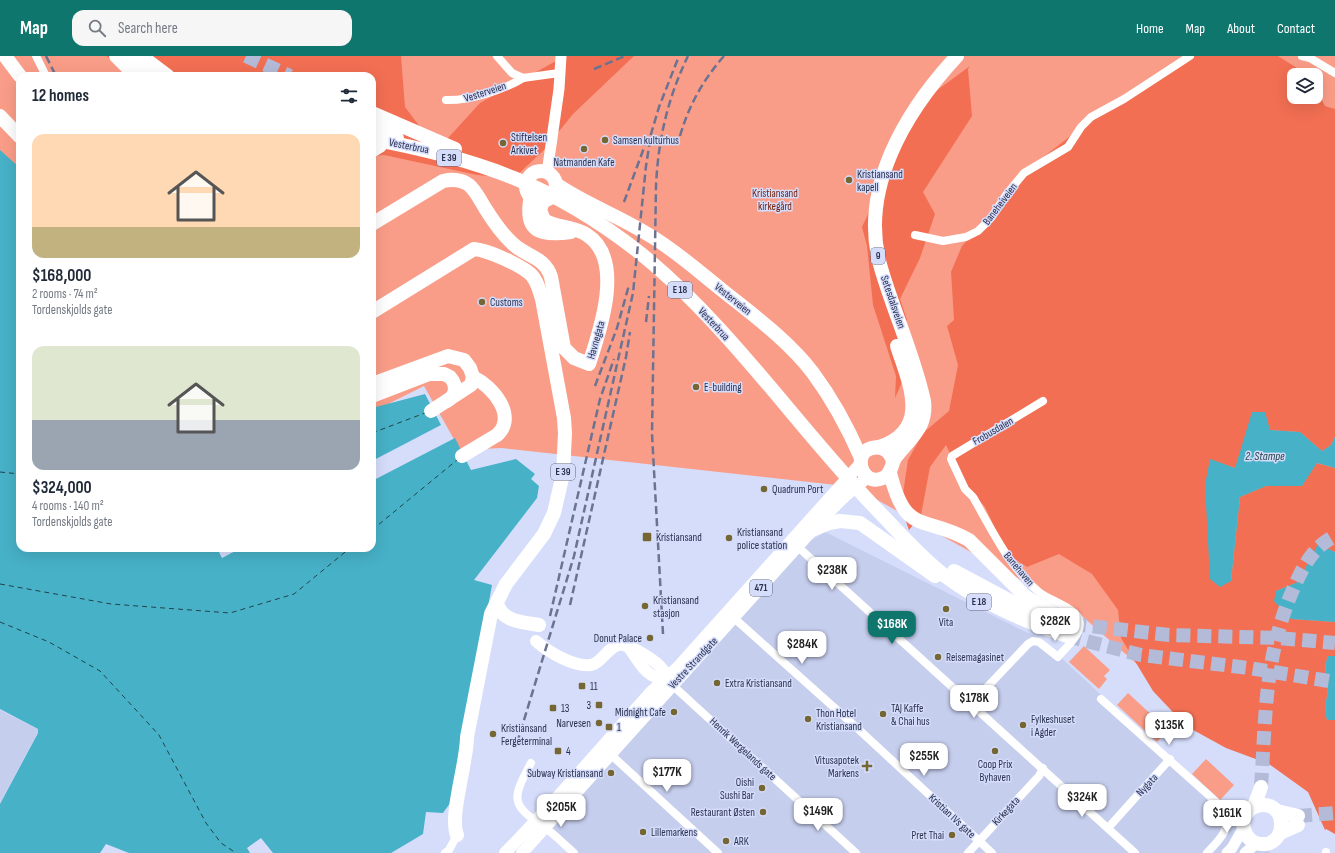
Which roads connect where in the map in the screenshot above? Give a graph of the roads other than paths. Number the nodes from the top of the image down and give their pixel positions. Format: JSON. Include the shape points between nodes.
{"nodes":[{"id":1,"x":5,"y":56,"type":"edge"},
{"id":2,"x":36,"y":56,"type":"edge"},
{"id":3,"x":116,"y":56,"type":"edge"},
{"id":4,"x":128,"y":56,"type":"edge"},
{"id":5,"x":140,"y":56,"type":"edge"},
{"id":6,"x":497,"y":56,"type":"edge"},
{"id":7,"x":561,"y":56,"type":"edge"},
{"id":8,"x":944,"y":56,"type":"edge"},
{"id":9,"x":957,"y":56,"type":"edge"},
{"id":10,"x":1190,"y":56,"type":"edge"},
{"id":11,"x":1302,"y":56,"type":"edge"},
{"id":12,"x":17,"y":72,"type":"edge"},
{"id":13,"x":44,"y":72,"type":"edge"},
{"id":14,"x":132,"y":72,"type":"edge"},
{"id":15,"x":148,"y":72,"type":"edge"},
{"id":16,"x":162,"y":72,"type":"edge"},
{"id":17,"x":559,"y":73,"type":"junction"},
{"id":18,"x":1335,"y":73,"type":"edge"},
{"id":19,"x":523,"y":78,"type":"junction"},
{"id":20,"x":446,"y":100,"type":"dead end"},
{"id":21,"x":0,"y":116,"type":"edge"},
{"id":22,"x":376,"y":116,"type":"edge"},
{"id":23,"x":376,"y":127,"type":"edge"},
{"id":24,"x":391,"y":129,"type":"junction"},
{"id":25,"x":16,"y":133,"type":"edge"},
{"id":26,"x":376,"y":140,"type":"edge"},
{"id":27,"x":376,"y":152,"type":"edge"},
{"id":28,"x":547,"y":173,"type":"joint"},
{"id":29,"x":540,"y":190,"type":"junction"},
{"id":30,"x":376,"y":222,"type":"edge"},
{"id":31,"x":915,"y":234,"type":"dead end"},
{"id":32,"x":376,"y":310,"type":"edge"},
{"id":33,"x":473,"y":377,"type":"junction"},
{"id":34,"x":376,"y":383,"type":"edge"},
{"id":35,"x":376,"y":394,"type":"edge"},
{"id":36,"x":451,"y":398,"type":"edge"},
{"id":37,"x":451,"y":398,"type":"edge"},
{"id":38,"x":451,"y":398,"type":"edge"},
{"id":39,"x":451,"y":398,"type":"edge"},
{"id":40,"x":1043,"y":401,"type":"dead end"},
{"id":41,"x":847,"y":427,"type":"junction"},
{"id":42,"x":876,"y":447,"type":"junction"},
{"id":43,"x":462,"y":456,"type":"dead end"},
{"id":44,"x":860,"y":461,"type":"junction"},
{"id":45,"x":952,"y":464,"type":"joint"},
{"id":46,"x":891,"y":468,"type":"junction"},
{"id":47,"x":870,"y":478,"type":"junction"},
{"id":48,"x":812,"y":530,"type":"junction"},
{"id":49,"x":877,"y":535,"type":"junction"},
{"id":50,"x":798,"y":547,"type":"junction"},
{"id":51,"x":497,"y":604,"type":"junction"},
{"id":52,"x":734,"y":618,"type":"junction"},
{"id":53,"x":539,"y":625,"type":"dead end"},
{"id":54,"x":1070,"y":630,"type":"junction"},
{"id":55,"x":536,"y":641,"type":"dead end"},
{"id":56,"x":669,"y":682,"type":"junction"},
{"id":57,"x":1102,"y":699,"type":"dead end"},
{"id":58,"x":971,"y":704,"type":"junction"},
{"id":59,"x":606,"y":751,"type":"junction"},
{"id":60,"x":1170,"y":759,"type":"junction"},
{"id":61,"x":531,"y":763,"type":"dead end"},
{"id":62,"x":1043,"y":768,"type":"junction"},
{"id":63,"x":1252,"y":808,"type":"junction"},
{"id":64,"x":1274,"y":809,"type":"junction"},
{"id":65,"x":540,"y":824,"type":"junction"},
{"id":66,"x":1244,"y":827,"type":"junction"},
{"id":67,"x":1108,"y":828,"type":"junction"},
{"id":68,"x":1280,"y":833,"type":"junction"},
{"id":69,"x":456,"y":835,"type":"joint"},
{"id":70,"x":979,"y":841,"type":"junction"},
{"id":71,"x":1257,"y":843,"type":"junction"},
{"id":72,"x":447,"y":852,"type":"edge"},
{"id":73,"x":505,"y":853,"type":"edge"},
{"id":74,"x":522,"y":853,"type":"edge"},
{"id":75,"x":574,"y":853,"type":"edge"},
{"id":76,"x":718,"y":853,"type":"edge"},
{"id":77,"x":856,"y":853,"type":"edge"},
{"id":78,"x":968,"y":853,"type":"edge"},
{"id":79,"x":992,"y":853,"type":"edge"},
{"id":80,"x":1135,"y":853,"type":"edge"},
{"id":81,"x":1207,"y":853,"type":"edge"},
{"id":82,"x":1227,"y":853,"type":"edge"},
{"id":83,"x":1245,"y":853,"type":"edge"}],
"edges":[{"from":1,"to":12,"type":"highway"},
{"from":2,"to":13,"type":"street"},
{"from":3,"to":14,"type":"highway"},
{"from":4,"to":15,"type":"highway"},
{"from":5,"to":16,"type":"highway"},
{"from":6,"to":19,"type":"street","via":[[512,73]]},
{"from":7,"to":17,"type":"main road"},
{"from":8,"to":42,"type":"highway","name":"Setesdalsveien","number":"9","via":[[910,104],[885,146],[872,176],[867,202],[866,231],[870,261],[890,314],[914,404],[912,417],[901,434],[889,443]]},
{"from":9,"to":46,"type":"highway","name":"Setesdalsveien","number":"9","via":[[936,80],[909,120],[886,165],[877,195],[874,220],[877,254],[925,408],[920,426]]},
{"from":10,"to":31,"type":"street","name":"Baneheiveien","via":[[1091,117],[1068,147],[1024,173],[991,218],[978,231],[966,237],[943,241]]},
{"from":11,"to":18,"type":"street"},
{"from":17,"to":19,"type":"street","name":"Vesterveien"},
{"from":17,"to":28,"type":"main road"},
{"from":19,"to":20,"type":"street","name":"Vesterveien","via":[[477,96]]},
{"from":21,"to":25,"type":"highway"},
{"from":22,"to":24,"type":"highway","number":"E 39"},
{"from":23,"to":24,"type":"highway","number":"E 39"},
{"from":24,"to":27,"type":"street","via":[[382,148]]},
{"from":24,"to":29,"type":"highway","number":"E 39","via":[[521,176]]},
{"from":26,"to":54,"type":"highway","name":"Vesterbrua","number":"E 18","via":[[427,150],[510,175],[562,200],[616,235],[669,279],[703,312],[849,480],[915,549],[1012,602]]},
{"from":28,"to":29,"type":"highway","via":[[537,172]]},
{"from":29,"to":30,"type":"highway","name":"Havnegata","number":"E 39","via":[[528,217],[537,229],[555,234],[579,231],[593,239],[603,255],[606,282],[603,315],[589,364],[574,358],[564,348],[547,267],[537,258],[514,246],[505,237],[475,193],[464,182],[443,181]]},
{"from":29,"to":41,"type":"highway","name":"Vesterveien","number":"E 18","via":[[588,204],[627,222],[690,264],[790,348],[813,373]]},
{"from":32,"to":51,"type":"highway","number":"E 39","via":[[474,249],[484,250],[529,272],[538,284],[564,418],[563,474],[554,513],[544,534],[506,584]]},
{"from":33,"to":34,"type":"highway","via":[[464,360],[448,356]]},
{"from":33,"to":36,"type":"highway","via":[[471,385]]},
{"from":33,"to":43,"type":"highway","via":[[485,384],[501,404],[505,420],[497,435]]},
{"from":35,"to":39,"type":"highway","via":[[430,374],[447,375],[455,385]]},
{"from":37,"to":38,"type":"highway","via":[[431,410],[450,399]]},
{"from":40,"to":45,"type":"street","name":"Frobusdalen","via":[[952,456]]},
{"from":41,"to":42,"type":"highway","name":"Vesterveien","number":"E 18"},
{"from":41,"to":44,"type":"highway","name":"Vesterveien","number":"E 18"},
{"from":42,"to":44,"type":"highway","via":[[864,452]]},
{"from":42,"to":46,"type":"highway","number":"E 18","via":[[889,452]]},
{"from":44,"to":47,"type":"highway","number":"E 18","via":[[862,472]]},
{"from":44,"to":56,"type":"main road","name":"Vestre Strandgate","number":"471"},
{"from":45,"to":58,"type":"street","name":"Banehaven","via":[[1002,548],[1020,573],[1039,592],[1074,612],[1078,618],[1079,631],[1058,657],[1039,642],[1028,644]]},
{"from":46,"to":47,"type":"highway","via":[[882,479]]},
{"from":46,"to":54,"type":"highway","number":"E 18","via":[[896,495],[905,512],[917,521],[969,540],[1026,597]]},
{"from":47,"to":48,"type":"main road","name":"Vestre Strandgate","number":"471","via":[[844,497]]},
{"from":47,"to":49,"type":"highway","via":[[872,517]]},
{"from":48,"to":49,"type":"highway","via":[[829,523],[852,520]]},
{"from":48,"to":50,"type":"main road","name":"Vestre Strandgate","number":"471"},
{"from":49,"to":54,"type":"highway","number":"E 18","via":[[960,592],[984,605],[1037,628]]},
{"from":50,"to":52,"type":"main road","name":"Vestre Strandgate","number":"471"},
{"from":50,"to":58,"type":"street"},
{"from":51,"to":53,"type":"highway","via":[[500,613],[505,617]]},
{"from":51,"to":69,"type":"highway","number":"E 39","via":[[491,614],[467,737],[467,752],[453,822]]},
{"from":52,"to":56,"type":"main road","name":"Vestre Strandgate","number":"471"},
{"from":52,"to":70,"type":"street","name":"Kristian IVs gate"},
{"from":55,"to":56,"type":"main road","name":"Vestre Strandgate","via":[[553,655],[587,665],[595,663],[612,648],[628,646],[647,673]]},
{"from":56,"to":59,"type":"main road","name":"Vestre Strandgate","number":"471"},
{"from":56,"to":77,"type":"street","name":"Henrik Wergelands gate"},
{"from":57,"to":60,"type":"street"},
{"from":58,"to":62,"type":"street"},
{"from":59,"to":65,"type":"main road","name":"Vestre Strandgate","number":"471"},
{"from":59,"to":76,"type":"street"},
{"from":60,"to":67,"type":"street","name":"Nygata"},
{"from":60,"to":81,"type":"street","via":[[1223,808],[1226,830]]},
{"from":61,"to":65,"type":"street","via":[[520,784],[517,799],[522,811]]},
{"from":62,"to":67,"type":"street"},
{"from":62,"to":70,"type":"street","name":"Kirkegata","via":[[1039,776]]},
{"from":63,"to":64,"type":"highway","via":[[1260,805]]},
{"from":63,"to":64,"type":"highway","via":[[1265,788]]},
{"from":63,"to":66,"type":"highway","via":[[1244,819]]},
{"from":64,"to":68,"type":"highway","via":[[1282,823]]},
{"from":64,"to":68,"type":"highway","via":[[1298,820]]},
{"from":65,"to":73,"type":"main road","name":"Vestre Strandgate","number":"471"},
{"from":65,"to":74,"type":"main road","name":"Vestre Strandgate","number":"471"},
{"from":65,"to":75,"type":"street"},
{"from":66,"to":71,"type":"highway","via":[[1248,837]]},
{"from":66,"to":82,"type":"main road"},
{"from":67,"to":80,"type":"street"},
{"from":68,"to":71,"type":"highway","via":[[1268,843]]},
{"from":69,"to":72,"type":"street"},
{"from":70,"to":78,"type":"street","name":"Kirkegata"},
{"from":70,"to":79,"type":"street","name":"Kristian IVs gate"},
{"from":71,"to":83,"type":"main road"}]}
